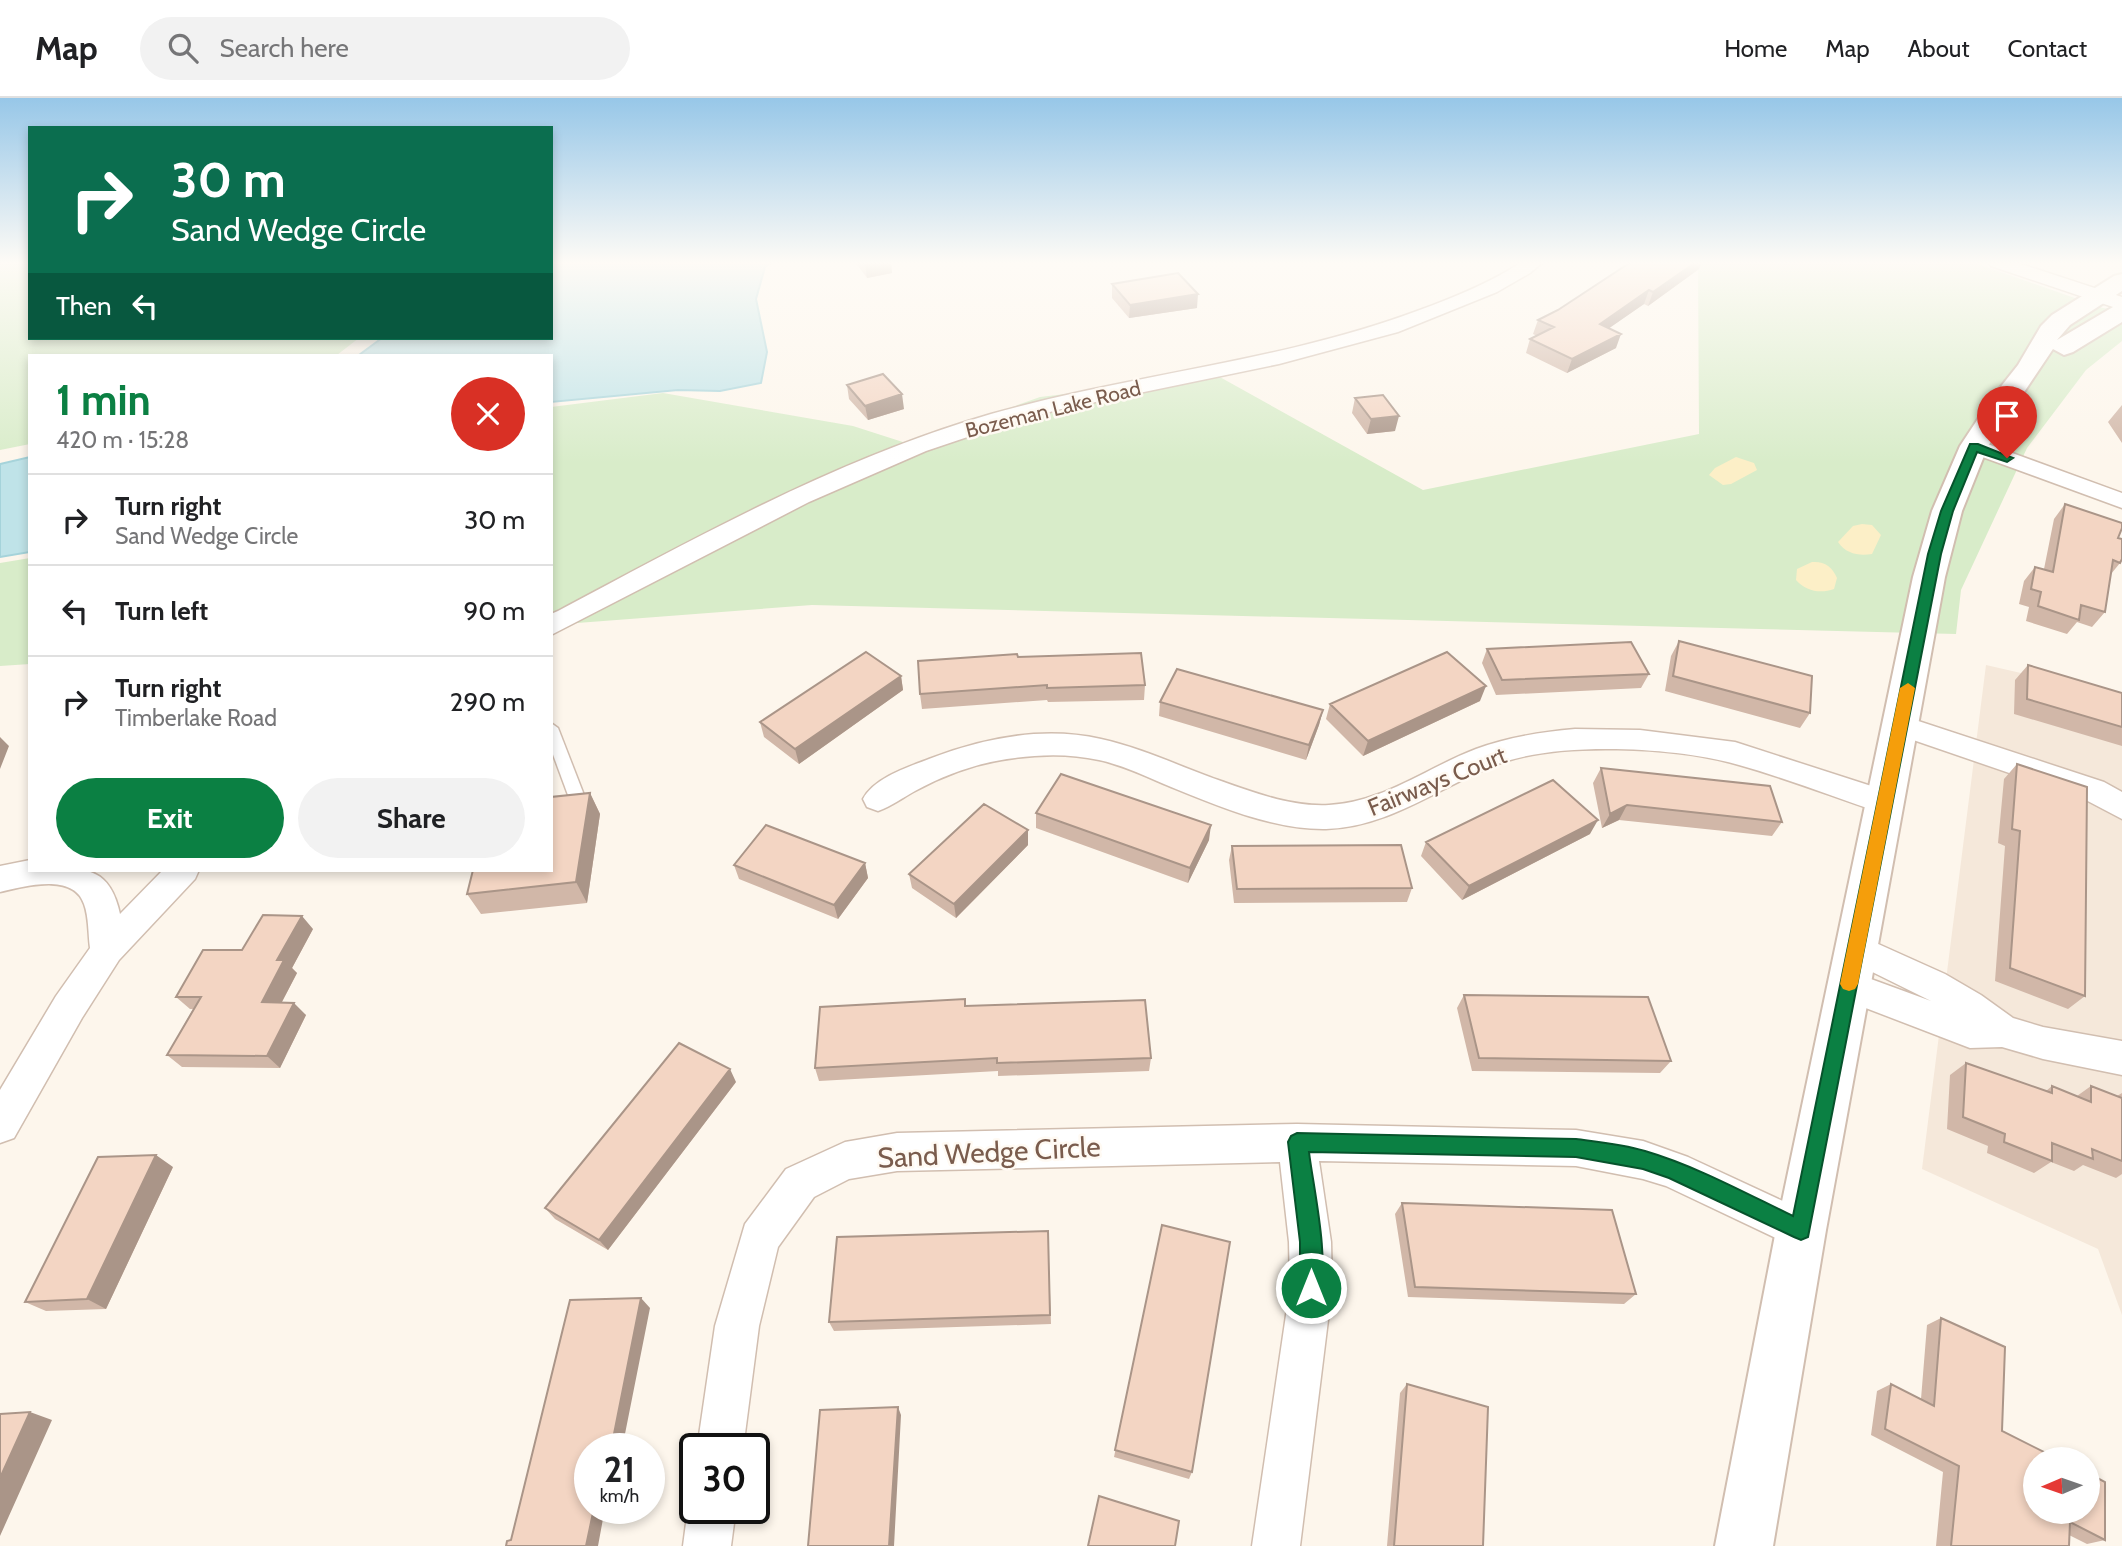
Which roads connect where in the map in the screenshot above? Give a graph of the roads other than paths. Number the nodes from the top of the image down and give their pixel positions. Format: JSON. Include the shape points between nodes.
{"nodes":[{"id":1,"x":1385,"y":330,"type":"edge"},
{"id":2,"x":2052,"y":330,"type":"edge"},
{"id":3,"x":2093,"y":330,"type":"edge"},
{"id":4,"x":2029,"y":368,"type":"junction"},
{"id":5,"x":1974,"y":446,"type":"junction"},
{"id":6,"x":2122,"y":501,"type":"edge"},
{"id":7,"x":553,"y":625,"type":"edge"},
{"id":8,"x":1900,"y":725,"type":"junction"},
{"id":9,"x":553,"y":734,"type":"edge"},
{"id":10,"x":576,"y":795,"type":"edge"},
{"id":11,"x":878,"y":799,"type":"dead end"},
{"id":12,"x":1885,"y":802,"type":"junction"},
{"id":13,"x":2122,"y":807,"type":"edge"},
{"id":14,"x":35,"y":872,"type":"edge"},
{"id":15,"x":53,"y":872,"type":"edge"},
{"id":16,"x":181,"y":872,"type":"edge"},
{"id":17,"x":0,"y":879,"type":"edge"},
{"id":18,"x":107,"y":950,"type":"junction"},
{"id":19,"x":1852,"y":967,"type":"junction"},
{"id":20,"x":2122,"y":1058,"type":"edge"},
{"id":21,"x":0,"y":1125,"type":"edge"},
{"id":22,"x":1297,"y":1142,"type":"junction"},
{"id":23,"x":1801,"y":1230,"type":"junction"},
{"id":24,"x":722,"y":1433,"type":"edge"},
{"id":25,"x":710,"y":1524,"type":"edge"},
{"id":26,"x":707,"y":1546,"type":"edge"},
{"id":27,"x":1276,"y":1546,"type":"edge"},
{"id":28,"x":1744,"y":1546,"type":"edge"}],
"edges":[{"from":1,"to":7,"type":"street","name":"Bozeman Lake Road","via":[[1298,355],[997,419],[854,472]]},
{"from":2,"to":4,"type":"street"},
{"from":3,"to":4,"type":"street"},
{"from":4,"to":5,"type":"street"},
{"from":5,"to":6,"type":"street"},
{"from":5,"to":8,"type":"street","via":[[1934,554]]},
{"from":8,"to":12,"type":"street"},
{"from":8,"to":13,"type":"street","via":[[2093,790]]},
{"from":9,"to":10,"type":"lane"},
{"from":11,"to":12,"type":"street","name":"Fairways Court","via":[[904,780],[936,766],[1040,745],[1069,744],[1101,750],[1256,806],[1325,817],[1387,806],[1489,756],[1538,743],[1595,740],[1730,752]]},
{"from":12,"to":19,"type":"street"},
{"from":14,"to":17,"type":"street"},
{"from":15,"to":18,"type":"street","via":[[87,881],[100,896]]},
{"from":16,"to":18,"type":"street"},
{"from":18,"to":21,"type":"street"},
{"from":19,"to":20,"type":"street","via":[[1970,1032],[2002,1031]]},
{"from":19,"to":23,"type":"street"},
{"from":22,"to":23,"type":"street","name":"Sand Wedge Circle","via":[[1606,1152],[1674,1170]]},
{"from":22,"to":24,"type":"street","name":"Sand Wedge Circle","via":[[897,1152],[845,1161],[800,1183],[760,1238],[737,1326]]},
{"from":22,"to":27,"type":"street","via":[[1311,1288]]},
{"from":23,"to":28,"type":"street"},
{"from":25,"to":26,"type":"street"}]}
